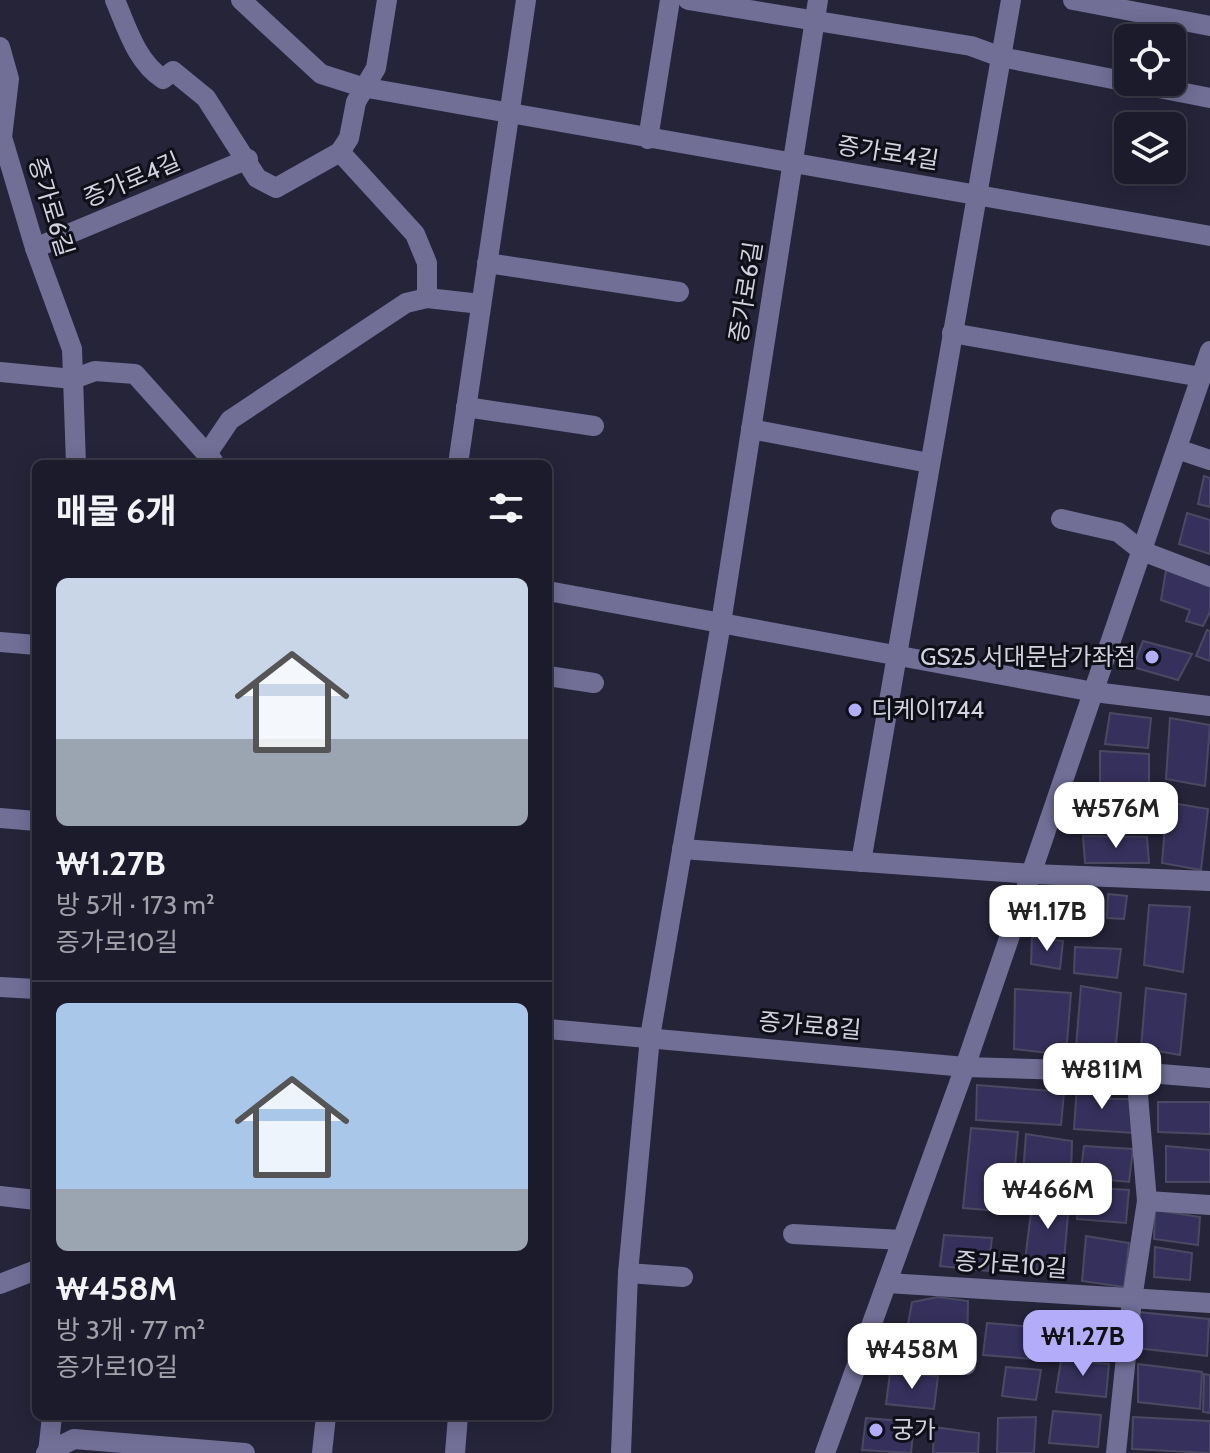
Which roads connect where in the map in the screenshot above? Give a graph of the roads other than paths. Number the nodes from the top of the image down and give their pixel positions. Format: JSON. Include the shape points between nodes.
{"nodes":[{"id":1,"x":115,"y":0,"type":"edge"},
{"id":2,"x":241,"y":0,"type":"edge"},
{"id":3,"x":387,"y":0,"type":"edge"},
{"id":4,"x":526,"y":0,"type":"edge"},
{"id":5,"x":670,"y":0,"type":"edge"},
{"id":6,"x":688,"y":0,"type":"edge"},
{"id":7,"x":1011,"y":0,"type":"edge"},
{"id":8,"x":1073,"y":0,"type":"edge"},
{"id":9,"x":816,"y":10,"type":"edge"},
{"id":10,"x":1210,"y":26,"type":"edge"},
{"id":11,"x":0,"y":47,"type":"edge"},
{"id":12,"x":1001,"y":57,"type":"junction"},
{"id":13,"x":1114,"y":79,"type":"edge"},
{"id":14,"x":362,"y":87,"type":"junction"},
{"id":15,"x":1186,"y":93,"type":"edge"},
{"id":16,"x":1210,"y":98,"type":"edge"},
{"id":17,"x":509,"y":115,"type":"junction"},
{"id":18,"x":648,"y":139,"type":"junction"},
{"id":19,"x":340,"y":152,"type":"junction"},
{"id":20,"x":248,"y":159,"type":"junction"},
{"id":21,"x":792,"y":164,"type":"junction"},
{"id":22,"x":976,"y":193,"type":"junction"},
{"id":23,"x":1210,"y":236,"type":"edge"},
{"id":24,"x":35,"y":248,"type":"junction"},
{"id":25,"x":487,"y":263,"type":"junction"},
{"id":26,"x":679,"y":292,"type":"dead end"},
{"id":27,"x":427,"y":298,"type":"junction"},
{"id":28,"x":481,"y":304,"type":"junction"},
{"id":29,"x":952,"y":333,"type":"junction"},
{"id":30,"x":1210,"y":351,"type":"edge"},
{"id":31,"x":0,"y":372,"type":"edge"},
{"id":32,"x":1201,"y":377,"type":"junction"},
{"id":33,"x":73,"y":379,"type":"junction"},
{"id":34,"x":466,"y":407,"type":"junction"},
{"id":35,"x":594,"y":426,"type":"dead end"},
{"id":36,"x":751,"y":429,"type":"junction"},
{"id":37,"x":1177,"y":449,"type":"junction"},
{"id":38,"x":211,"y":459,"type":"edge"},
{"id":39,"x":76,"y":460,"type":"edge"},
{"id":40,"x":459,"y":460,"type":"edge"},
{"id":41,"x":1210,"y":460,"type":"edge"},
{"id":42,"x":929,"y":463,"type":"junction"},
{"id":43,"x":1061,"y":519,"type":"dead end"},
{"id":44,"x":1142,"y":551,"type":"junction"},
{"id":45,"x":1210,"y":577,"type":"edge"},
{"id":46,"x":552,"y":592,"type":"edge"},
{"id":47,"x":721,"y":623,"type":"junction"},
{"id":48,"x":0,"y":642,"type":"edge"},
{"id":49,"x":32,"y":645,"type":"edge"},
{"id":50,"x":895,"y":655,"type":"junction"},
{"id":51,"x":552,"y":677,"type":"edge"},
{"id":52,"x":594,"y":683,"type":"dead end"},
{"id":53,"x":1094,"y":692,"type":"junction"},
{"id":54,"x":1210,"y":706,"type":"edge"},
{"id":55,"x":0,"y":818,"type":"edge"},
{"id":56,"x":32,"y":821,"type":"edge"},
{"id":57,"x":682,"y":849,"type":"junction"},
{"id":58,"x":861,"y":862,"type":"junction"},
{"id":59,"x":1032,"y":874,"type":"junction"},
{"id":60,"x":1210,"y":881,"type":"edge"},
{"id":61,"x":0,"y":987,"type":"edge"},
{"id":62,"x":32,"y":989,"type":"edge"},
{"id":63,"x":552,"y":1029,"type":"edge"},
{"id":64,"x":650,"y":1037,"type":"junction"},
{"id":65,"x":965,"y":1067,"type":"junction"},
{"id":66,"x":1136,"y":1072,"type":"junction"},
{"id":67,"x":1210,"y":1078,"type":"edge"},
{"id":68,"x":0,"y":1196,"type":"edge"},
{"id":69,"x":32,"y":1200,"type":"edge"},
{"id":70,"x":1147,"y":1201,"type":"junction"},
{"id":71,"x":1210,"y":1205,"type":"edge"},
{"id":72,"x":793,"y":1234,"type":"dead end"},
{"id":73,"x":902,"y":1240,"type":"junction"},
{"id":74,"x":32,"y":1272,"type":"edge"},
{"id":75,"x":628,"y":1273,"type":"junction"},
{"id":76,"x":683,"y":1277,"type":"dead end"},
{"id":77,"x":887,"y":1283,"type":"junction"},
{"id":78,"x":0,"y":1284,"type":"edge"},
{"id":79,"x":1132,"y":1299,"type":"junction"},
{"id":80,"x":1210,"y":1303,"type":"edge"},
{"id":81,"x":861,"y":1354,"type":"junction"},
{"id":82,"x":966,"y":1365,"type":"dead end"},
{"id":83,"x":51,"y":1420,"type":"edge"},
{"id":84,"x":326,"y":1420,"type":"edge"},
{"id":85,"x":458,"y":1420,"type":"edge"},
{"id":86,"x":47,"y":1452,"type":"edge"},
{"id":87,"x":245,"y":1453,"type":"edge"},
{"id":88,"x":322,"y":1453,"type":"edge"},
{"id":89,"x":455,"y":1453,"type":"edge"},
{"id":90,"x":621,"y":1453,"type":"edge"},
{"id":91,"x":825,"y":1453,"type":"edge"},
{"id":92,"x":1116,"y":1453,"type":"edge"}],
"edges":[{"from":1,"to":20,"type":"street","via":[[137,53],[152,72],[163,79],[173,71],[206,98]]},
{"from":2,"to":14,"type":"street","name":"증가로4길","via":[[321,74]]},
{"from":3,"to":14,"type":"street","via":[[376,68]]},
{"from":4,"to":17,"type":"street"},
{"from":5,"to":18,"type":"street"},
{"from":6,"to":9,"type":"street"},
{"from":7,"to":12,"type":"street"},
{"from":8,"to":10,"type":"street"},
{"from":9,"to":12,"type":"street"},
{"from":9,"to":21,"type":"street"},
{"from":11,"to":24,"type":"street","name":"증가로6길","via":[[9,79],[2,137]]},
{"from":12,"to":13,"type":"street"},
{"from":12,"to":22,"type":"street"},
{"from":14,"to":17,"type":"street","name":"증가로4길"},
{"from":14,"to":19,"type":"street","via":[[349,138]]},
{"from":15,"to":16,"type":"street"},
{"from":17,"to":18,"type":"street","name":"증가로4길"},
{"from":17,"to":25,"type":"street"},
{"from":18,"to":21,"type":"street","name":"증가로4길"},
{"from":19,"to":20,"type":"street","via":[[276,188],[257,178]]},
{"from":19,"to":27,"type":"street","via":[[415,234],[427,263]]},
{"from":20,"to":24,"type":"street","name":"증가로4길"},
{"from":21,"to":22,"type":"street","name":"증가로4길"},
{"from":21,"to":36,"type":"street","name":"증가로6길"},
{"from":22,"to":23,"type":"street","name":"증가로4길"},
{"from":22,"to":29,"type":"street"},
{"from":24,"to":33,"type":"street","name":"증가로6길","via":[[72,349]]},
{"from":25,"to":26,"type":"street"},
{"from":25,"to":28,"type":"street"},
{"from":27,"to":28,"type":"street"},
{"from":27,"to":38,"type":"street","via":[[406,303],[230,420]]},
{"from":28,"to":34,"type":"street"},
{"from":29,"to":32,"type":"street"},
{"from":29,"to":42,"type":"street"},
{"from":30,"to":32,"type":"street"},
{"from":31,"to":33,"type":"street"},
{"from":32,"to":37,"type":"street"},
{"from":33,"to":38,"type":"street","via":[[95,371],[135,374]]},
{"from":33,"to":39,"type":"street"},
{"from":34,"to":35,"type":"street"},
{"from":34,"to":40,"type":"street"},
{"from":36,"to":42,"type":"street"},
{"from":36,"to":47,"type":"street","name":"증가로6길"},
{"from":37,"to":41,"type":"street"},
{"from":37,"to":44,"type":"street"},
{"from":42,"to":50,"type":"street"},
{"from":43,"to":44,"type":"street","via":[[1118,532]]},
{"from":44,"to":45,"type":"street"},
{"from":44,"to":53,"type":"street"},
{"from":46,"to":47,"type":"street"},
{"from":47,"to":50,"type":"street"},
{"from":47,"to":57,"type":"street"},
{"from":48,"to":49,"type":"street"},
{"from":50,"to":53,"type":"street"},
{"from":50,"to":58,"type":"street"},
{"from":51,"to":52,"type":"street"},
{"from":53,"to":54,"type":"street"},
{"from":53,"to":59,"type":"street"},
{"from":55,"to":56,"type":"street"},
{"from":57,"to":58,"type":"street"},
{"from":57,"to":64,"type":"street"},
{"from":58,"to":59,"type":"street"},
{"from":59,"to":60,"type":"street"},
{"from":59,"to":65,"type":"street"},
{"from":61,"to":62,"type":"street"},
{"from":63,"to":64,"type":"street","name":"증가로8길"},
{"from":64,"to":65,"type":"street","name":"증가로8길"},
{"from":64,"to":75,"type":"street"},
{"from":65,"to":66,"type":"street","name":"증가로8길"},
{"from":65,"to":73,"type":"street"},
{"from":66,"to":67,"type":"street","name":"증가로8길"},
{"from":66,"to":70,"type":"street"},
{"from":68,"to":69,"type":"street"},
{"from":70,"to":71,"type":"street"},
{"from":70,"to":79,"type":"street"},
{"from":72,"to":73,"type":"street"},
{"from":73,"to":77,"type":"street"},
{"from":74,"to":78,"type":"street"},
{"from":75,"to":76,"type":"street"},
{"from":75,"to":90,"type":"street"},
{"from":77,"to":79,"type":"street","name":"증가로10길"},
{"from":77,"to":81,"type":"street"},
{"from":79,"to":80,"type":"street","name":"증가로10길"},
{"from":79,"to":92,"type":"street"},
{"from":81,"to":82,"type":"street"},
{"from":81,"to":91,"type":"street"},
{"from":83,"to":86,"type":"street"},
{"from":84,"to":88,"type":"street"},
{"from":85,"to":89,"type":"street"},
{"from":86,"to":87,"type":"street","via":[[74,1439]]}]}
